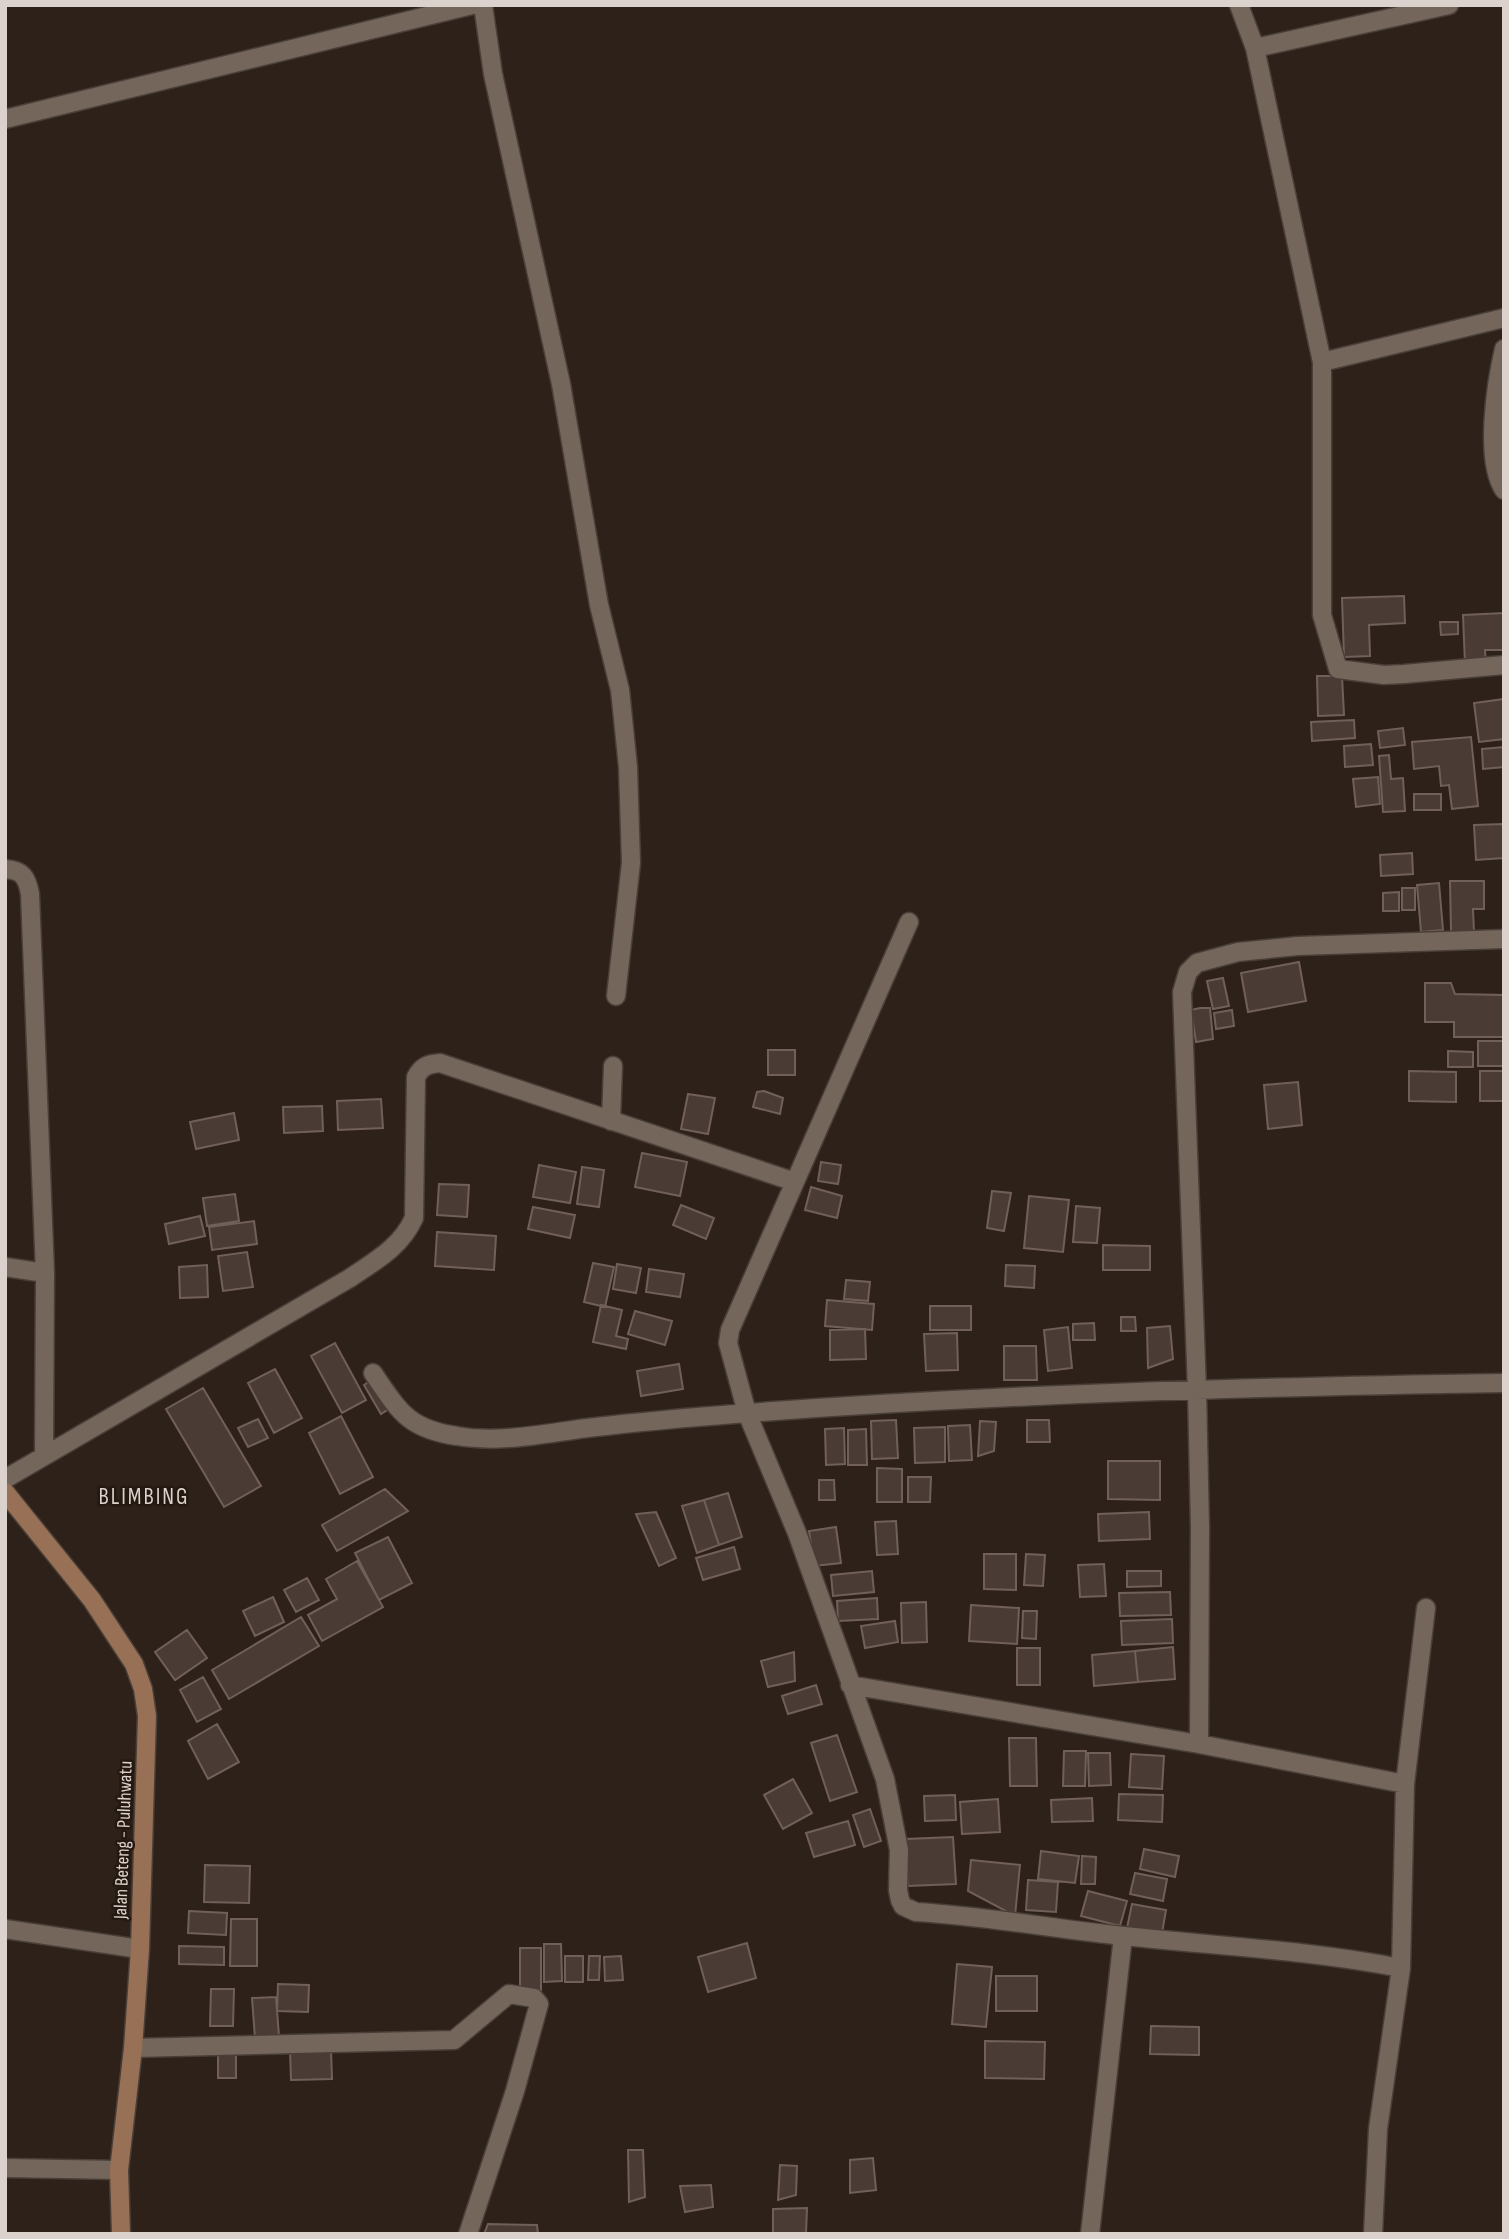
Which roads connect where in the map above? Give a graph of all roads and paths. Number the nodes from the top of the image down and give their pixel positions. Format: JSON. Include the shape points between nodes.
{"nodes":[{"id":1,"x":472,"y":5,"type":"edge"},
{"id":2,"x":483,"y":5,"type":"edge"},
{"id":3,"x":1239,"y":5,"type":"edge"},
{"id":4,"x":1449,"y":5,"type":"edge"},
{"id":5,"x":1255,"y":48,"type":"junction"},
{"id":6,"x":5,"y":119,"type":"edge"},
{"id":7,"x":1504,"y":318,"type":"edge"},
{"id":8,"x":1504,"y":349,"type":"edge"},
{"id":9,"x":1322,"y":362,"type":"junction"},
{"id":10,"x":1504,"y":490,"type":"edge"},
{"id":11,"x":1504,"y":664,"type":"edge"},
{"id":12,"x":5,"y":869,"type":"edge"},
{"id":13,"x":909,"y":922,"type":"dead end"},
{"id":14,"x":1504,"y":939,"type":"edge"},
{"id":15,"x":616,"y":996,"type":"dead end"},
{"id":16,"x":613,"y":1066,"type":"dead end"},
{"id":17,"x":611,"y":1121,"type":"junction"},
{"id":18,"x":795,"y":1182,"type":"junction"},
{"id":19,"x":5,"y":1268,"type":"edge"},
{"id":20,"x":45,"y":1273,"type":"junction"},
{"id":21,"x":373,"y":1373,"type":"dead end"},
{"id":22,"x":1504,"y":1383,"type":"edge"},
{"id":23,"x":1197,"y":1390,"type":"junction"},
{"id":24,"x":747,"y":1413,"type":"junction"},
{"id":25,"x":44,"y":1456,"type":"junction"},
{"id":26,"x":5,"y":1479,"type":"edge"},
{"id":27,"x":5,"y":1492,"type":"edge"},
{"id":28,"x":1426,"y":1608,"type":"dead end"},
{"id":29,"x":850,"y":1685,"type":"junction"},
{"id":30,"x":1199,"y":1744,"type":"junction"},
{"id":31,"x":1405,"y":1784,"type":"junction"},
{"id":32,"x":5,"y":1928,"type":"edge"},
{"id":33,"x":1123,"y":1936,"type":"junction"},
{"id":34,"x":140,"y":1949,"type":"junction"},
{"id":35,"x":1401,"y":1968,"type":"junction"},
{"id":36,"x":133,"y":2048,"type":"junction"},
{"id":37,"x":5,"y":2168,"type":"edge"},
{"id":38,"x":119,"y":2170,"type":"junction"},
{"id":39,"x":121,"y":2234,"type":"edge"},
{"id":40,"x":468,"y":2234,"type":"edge"},
{"id":41,"x":1090,"y":2234,"type":"edge"},
{"id":42,"x":1373,"y":2234,"type":"edge"}],
"edges":[{"from":1,"to":6,"type":"street"},
{"from":2,"to":15,"type":"street","via":[[493,74],[561,384],[599,606],[620,690],[631,863]]},
{"from":3,"to":5,"type":"street"},
{"from":4,"to":5,"type":"street"},
{"from":5,"to":9,"type":"street"},
{"from":7,"to":9,"type":"street"},
{"from":8,"to":10,"type":"street","via":[[1496,382],[1494,424],[1496,468]]},
{"from":9,"to":11,"type":"street","via":[[1322,615],[1338,669],[1384,675]]},
{"from":12,"to":20,"type":"street","via":[[27,878],[30,894]]},
{"from":13,"to":18,"type":"street"},
{"from":14,"to":23,"type":"street","via":[[1262,949],[1211,958],[1188,972],[1182,992]]},
{"from":16,"to":17,"type":"street"},
{"from":17,"to":18,"type":"street"},
{"from":17,"to":25,"type":"street","via":[[440,1063],[429,1064],[416,1077],[414,1218],[397,1245],[350,1278]]},
{"from":18,"to":24,"type":"street","via":[[730,1330],[728,1343]]},
{"from":19,"to":20,"type":"street"},
{"from":20,"to":25,"type":"street"},
{"from":21,"to":24,"type":"street","via":[[400,1413],[424,1429],[490,1440]]},
{"from":22,"to":23,"type":"street"},
{"from":23,"to":24,"type":"street"},
{"from":23,"to":30,"type":"street"},
{"from":24,"to":29,"type":"street","via":[[797,1533]]},
{"from":25,"to":26,"type":"street"},
{"from":27,"to":34,"type":"street","name":"Jalan Beteng - Puluhwatu","via":[[92,1600],[134,1664],[143,1689],[147,1716]]},
{"from":28,"to":31,"type":"street"},
{"from":29,"to":30,"type":"street"},
{"from":29,"to":33,"type":"street","via":[[885,1779],[899,1850],[898,1890],[904,1906],[916,1912]]},
{"from":30,"to":31,"type":"street"},
{"from":31,"to":35,"type":"street"},
{"from":32,"to":34,"type":"street"},
{"from":33,"to":35,"type":"street","via":[[1279,1950]]},
{"from":33,"to":41,"type":"street"},
{"from":34,"to":36,"type":"street","name":"Jalan Beteng - Puluhwatu"},
{"from":35,"to":42,"type":"street","via":[[1378,2130]]},
{"from":36,"to":38,"type":"street","name":"Jalan Beteng - Puluhwatu"},
{"from":36,"to":40,"type":"street","via":[[454,2040],[509,1994],[534,1998],[539,2004],[515,2091]]},
{"from":37,"to":38,"type":"street"},
{"from":38,"to":39,"type":"street","name":"Jalan Beteng - Puluhwatu"}]}
